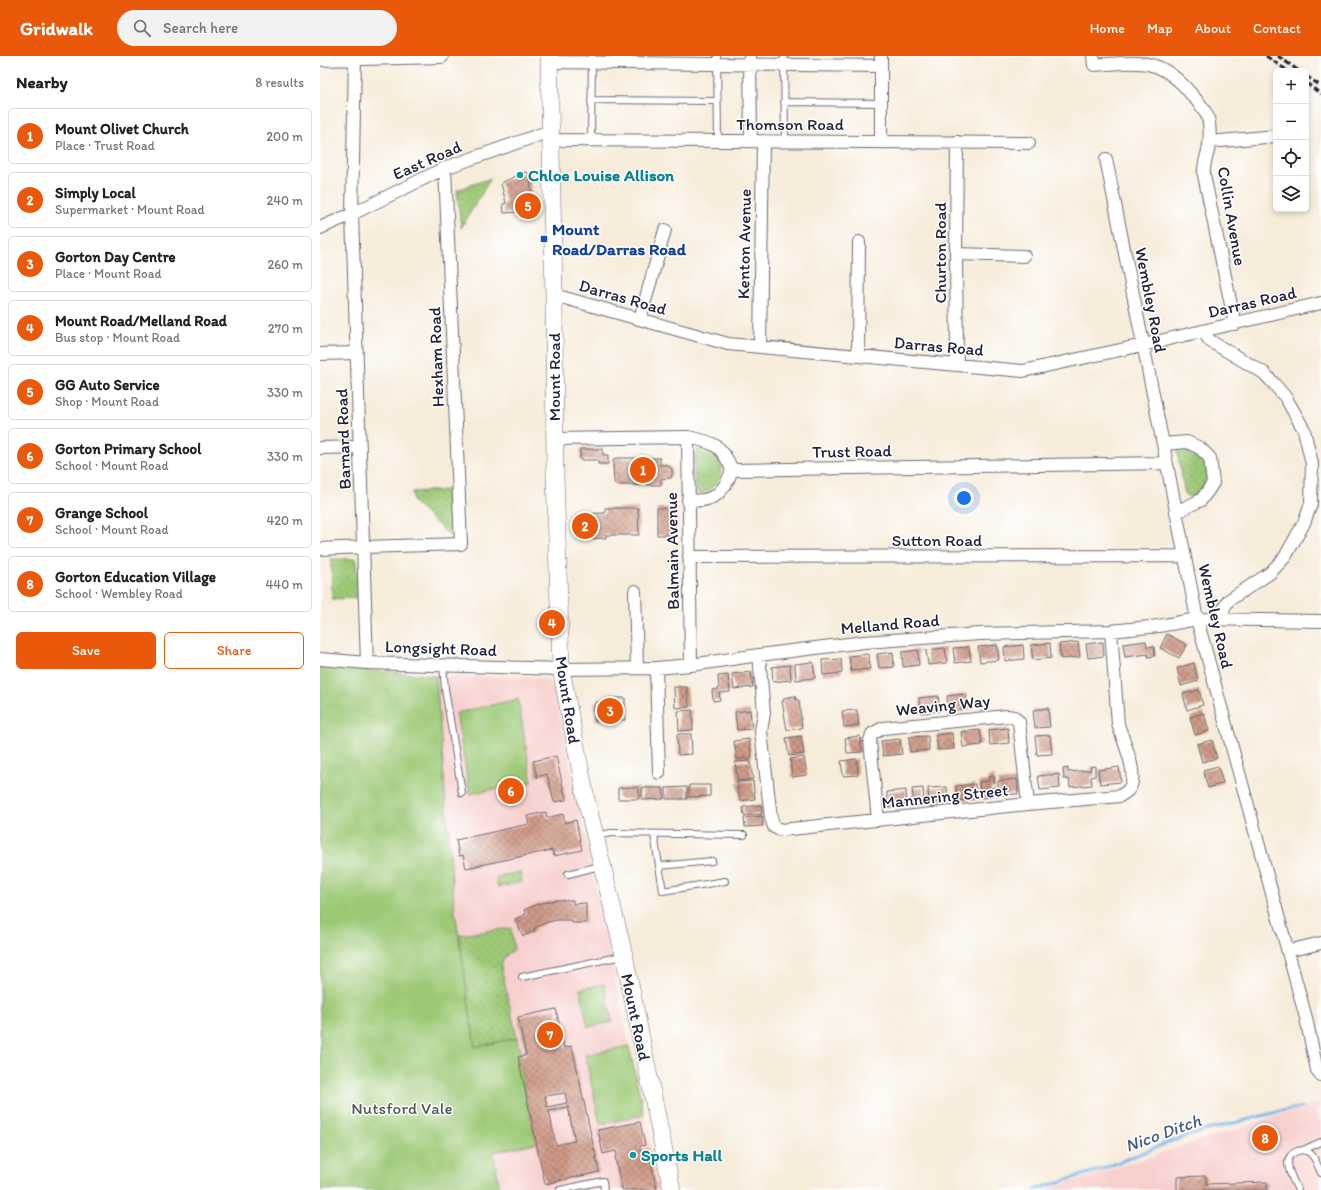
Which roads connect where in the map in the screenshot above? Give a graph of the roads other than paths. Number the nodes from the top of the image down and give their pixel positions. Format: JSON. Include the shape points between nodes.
{"nodes":[{"id":1,"x":1093,"y":56,"type":"edge"},
{"id":2,"x":442,"y":57,"type":"dead end"},
{"id":3,"x":355,"y":58,"type":"edge"},
{"id":4,"x":550,"y":59,"type":"edge"},
{"id":5,"x":592,"y":59,"type":"edge"},
{"id":6,"x":320,"y":60,"type":"edge"},
{"id":7,"x":717,"y":60,"type":"edge"},
{"id":8,"x":750,"y":60,"type":"edge"},
{"id":9,"x":784,"y":60,"type":"edge"},
{"id":10,"x":881,"y":61,"type":"edge"},
{"id":11,"x":591,"y":100,"type":"junction"},
{"id":12,"x":717,"y":101,"type":"junction"},
{"id":13,"x":784,"y":102,"type":"junction"},
{"id":14,"x":881,"y":103,"type":"junction"},
{"id":15,"x":550,"y":135,"type":"junction"},
{"id":16,"x":1273,"y":136,"type":"edge"},
{"id":17,"x":591,"y":140,"type":"junction"},
{"id":18,"x":718,"y":141,"type":"junction"},
{"id":19,"x":756,"y":141,"type":"junction"},
{"id":20,"x":785,"y":141,"type":"junction"},
{"id":21,"x":881,"y":142,"type":"junction"},
{"id":22,"x":958,"y":142,"type":"junction"},
{"id":23,"x":1210,"y":142,"type":"junction"},
{"id":24,"x":1029,"y":143,"type":"dead end"},
{"id":25,"x":1106,"y":159,"type":"dead end"},
{"id":26,"x":445,"y":168,"type":"junction"},
{"id":27,"x":352,"y":214,"type":"junction"},
{"id":28,"x":320,"y":228,"type":"edge"},
{"id":29,"x":665,"y":230,"type":"dead end"},
{"id":30,"x":859,"y":242,"type":"dead end"},
{"id":31,"x":956,"y":254,"type":"junction"},
{"id":32,"x":1024,"y":256,"type":"dead end"},
{"id":33,"x":554,"y":295,"type":"junction"},
{"id":34,"x":1321,"y":303,"type":"edge"},
{"id":35,"x":640,"y":319,"type":"junction"},
{"id":36,"x":1235,"y":324,"type":"junction"},
{"id":37,"x":1203,"y":331,"type":"junction"},
{"id":38,"x":1143,"y":345,"type":"junction"},
{"id":39,"x":760,"y":347,"type":"junction"},
{"id":40,"x":357,"y":353,"type":"junction"},
{"id":41,"x":320,"y":354,"type":"edge"},
{"id":42,"x":858,"y":356,"type":"junction"},
{"id":43,"x":957,"y":365,"type":"junction"},
{"id":44,"x":688,"y":437,"type":"junction"},
{"id":45,"x":554,"y":439,"type":"junction"},
{"id":46,"x":1163,"y":444,"type":"junction"},
{"id":47,"x":360,"y":447,"type":"junction"},
{"id":48,"x":320,"y":448,"type":"edge"},
{"id":49,"x":1166,"y":463,"type":"junction"},
{"id":50,"x":732,"y":470,"type":"junction"},
{"id":51,"x":688,"y":500,"type":"junction"},
{"id":52,"x":1176,"y":512,"type":"junction"},
{"id":53,"x":363,"y":546,"type":"junction"},
{"id":54,"x":320,"y":549,"type":"edge"},
{"id":55,"x":1184,"y":556,"type":"junction"},
{"id":56,"x":689,"y":557,"type":"junction"},
{"id":57,"x":635,"y":591,"type":"dead end"},
{"id":58,"x":1197,"y":619,"type":"junction"},
{"id":59,"x":1222,"y":619,"type":"junction"},
{"id":60,"x":1321,"y":621,"type":"edge"},
{"id":61,"x":1111,"y":631,"type":"junction"},
{"id":62,"x":759,"y":655,"type":"junction"},
{"id":63,"x":320,"y":659,"type":"edge"},
{"id":64,"x":367,"y":663,"type":"junction"},
{"id":65,"x":443,"y":665,"type":"junction"},
{"id":66,"x":691,"y":665,"type":"junction"},
{"id":67,"x":638,"y":668,"type":"junction"},
{"id":68,"x":656,"y":668,"type":"junction"},
{"id":69,"x":561,"y":669,"type":"junction"},
{"id":70,"x":659,"y":773,"type":"dead end"},
{"id":71,"x":462,"y":793,"type":"dead end"},
{"id":72,"x":1028,"y":804,"type":"junction"},
{"id":73,"x":878,"y":820,"type":"junction"},
{"id":74,"x":654,"y":834,"type":"junction"},
{"id":75,"x":744,"y":835,"type":"dead end"},
{"id":76,"x":595,"y":836,"type":"junction"},
{"id":77,"x":712,"y":861,"type":"dead end"},
{"id":78,"x":602,"y":866,"type":"junction"},
{"id":79,"x":659,"y":866,"type":"junction"},
{"id":80,"x":568,"y":874,"type":"dead end"},
{"id":81,"x":725,"y":881,"type":"dead end"},
{"id":82,"x":1321,"y":943,"type":"edge"},
{"id":83,"x":1288,"y":951,"type":"junction"},
{"id":84,"x":624,"y":955,"type":"junction"},
{"id":85,"x":522,"y":977,"type":"dead end"},
{"id":86,"x":1321,"y":1075,"type":"edge"},
{"id":87,"x":1321,"y":1142,"type":"edge"},
{"id":88,"x":1303,"y":1150,"type":"junction"},
{"id":89,"x":1321,"y":1173,"type":"edge"},
{"id":90,"x":560,"y":1190,"type":"edge"},
{"id":91,"x":604,"y":1190,"type":"edge"},
{"id":92,"x":672,"y":1190,"type":"edge"},
{"id":93,"x":1298,"y":1190,"type":"edge"}],
"edges":[{"from":1,"to":23,"type":"street","name":"Collin Avenue","via":[[1094,65],[1140,62],[1156,64],[1168,71],[1183,83],[1206,112]]},
{"from":2,"to":3,"type":"street"},
{"from":3,"to":6,"type":"street"},
{"from":3,"to":27,"type":"street","name":"Barnard Road"},
{"from":4,"to":5,"type":"street"},
{"from":4,"to":15,"type":"main road","name":"Mount Road"},
{"from":5,"to":7,"type":"street"},
{"from":5,"to":11,"type":"lane"},
{"from":7,"to":8,"type":"street"},
{"from":7,"to":12,"type":"lane"},
{"from":8,"to":9,"type":"street"},
{"from":8,"to":19,"type":"street","name":"Kenton Avenue"},
{"from":9,"to":10,"type":"street"},
{"from":9,"to":13,"type":"lane"},
{"from":10,"to":14,"type":"street"},
{"from":11,"to":12,"type":"lane"},
{"from":11,"to":17,"type":"lane"},
{"from":12,"to":18,"type":"lane"},
{"from":13,"to":14,"type":"lane"},
{"from":13,"to":20,"type":"lane"},
{"from":14,"to":21,"type":"street"},
{"from":15,"to":17,"type":"street","name":"Thomson Road"},
{"from":15,"to":26,"type":"street","name":"East Road"},
{"from":15,"to":33,"type":"main road","name":"Mount Road"},
{"from":16,"to":23,"type":"street"},
{"from":17,"to":18,"type":"street","name":"Thomson Road"},
{"from":18,"to":19,"type":"street","name":"Thomson Road"},
{"from":19,"to":20,"type":"street","name":"Thomson Road"},
{"from":19,"to":39,"type":"street","name":"Kenton Avenue"},
{"from":20,"to":21,"type":"street","name":"Thomson Road"},
{"from":21,"to":22,"type":"street","name":"Thomson Road"},
{"from":22,"to":24,"type":"street","name":"Thomson Road"},
{"from":22,"to":31,"type":"street","name":"Churton Road"},
{"from":23,"to":36,"type":"street","name":"Collin Avenue","via":[[1204,175]]},
{"from":25,"to":38,"type":"street","name":"Wembley Road"},
{"from":26,"to":27,"type":"street","name":"East Road"},
{"from":26,"to":53,"type":"street","name":"Hexham Road","via":[[461,544]]},
{"from":27,"to":28,"type":"street","name":"East Road"},
{"from":27,"to":40,"type":"street","name":"Barnard Road"},
{"from":29,"to":35,"type":"street"},
{"from":30,"to":42,"type":"street"},
{"from":31,"to":32,"type":"street"},
{"from":31,"to":43,"type":"street","name":"Churton Road"},
{"from":33,"to":35,"type":"street","name":"Darras Road"},
{"from":33,"to":45,"type":"main road","name":"Mount Road"},
{"from":34,"to":36,"type":"street","name":"Darras Road"},
{"from":35,"to":39,"type":"street","name":"Darras Road","via":[[728,344]]},
{"from":36,"to":37,"type":"street","name":"Darras Road"},
{"from":37,"to":38,"type":"street","name":"Darras Road"},
{"from":37,"to":59,"type":"street","via":[[1210,341],[1264,373],[1286,398],[1304,430],[1312,464],[1311,504],[1295,540],[1285,557],[1270,573],[1229,600],[1222,613]]},
{"from":38,"to":43,"type":"street","name":"Darras Road","via":[[1023,371]]},
{"from":38,"to":46,"type":"street","name":"Wembley Road"},
{"from":39,"to":42,"type":"street","name":"Darras Road"},
{"from":40,"to":41,"type":"street"},
{"from":40,"to":47,"type":"street","name":"Barnard Road"},
{"from":42,"to":43,"type":"street","name":"Darras Road"},
{"from":44,"to":45,"type":"street"},
{"from":44,"to":50,"type":"street","via":[[707,440],[720,448]]},
{"from":44,"to":51,"type":"street","name":"Balmain Avenue"},
{"from":45,"to":69,"type":"main road","name":"Mount Road"},
{"from":46,"to":49,"type":"street","name":"Wembley Road"},
{"from":46,"to":52,"type":"street","via":[[1188,442],[1200,448],[1210,458],[1213,483],[1201,500]]},
{"from":47,"to":48,"type":"street"},
{"from":47,"to":53,"type":"street","name":"Barnard Road"},
{"from":49,"to":50,"type":"street","name":"Trust Road"},
{"from":49,"to":52,"type":"street","name":"Wembley Road"},
{"from":50,"to":51,"type":"street","via":[[723,490],[719,493],[706,501]]},
{"from":51,"to":56,"type":"street","name":"Balmain Avenue"},
{"from":52,"to":55,"type":"street","name":"Wembley Road"},
{"from":53,"to":54,"type":"street"},
{"from":53,"to":64,"type":"street","name":"Barnard Road"},
{"from":55,"to":56,"type":"street","name":"Sutton Road"},
{"from":55,"to":58,"type":"street","name":"Wembley Road"},
{"from":56,"to":66,"type":"street","name":"Balmain Avenue"},
{"from":57,"to":67,"type":"street"},
{"from":58,"to":59,"type":"street","name":"Melland Road"},
{"from":58,"to":61,"type":"street","name":"Melland Road"},
{"from":58,"to":83,"type":"street","name":"Wembley Road"},
{"from":59,"to":60,"type":"street","name":"Melland Road"},
{"from":61,"to":62,"type":"street","name":"Melland Road","via":[[980,634],[864,642]]},
{"from":61,"to":72,"type":"street","name":"Mannering Street","via":[[1118,724],[1131,764],[1132,781],[1129,790],[1120,796]]},
{"from":62,"to":66,"type":"street","name":"Melland Road"},
{"from":62,"to":73,"type":"street","name":"Mannering Street","via":[[764,714],[761,730],[774,827],[781,830]]},
{"from":63,"to":64,"type":"street","name":"Longsight Road"},
{"from":64,"to":65,"type":"street","name":"Longsight Road"},
{"from":65,"to":69,"type":"street","name":"Longsight Road"},
{"from":65,"to":71,"type":"lane","via":[[444,689]]},
{"from":66,"to":68,"type":"street","name":"Melland Road"},
{"from":67,"to":68,"type":"street","name":"Melland Road"},
{"from":67,"to":69,"type":"street","name":"Melland Road"},
{"from":68,"to":70,"type":"street"},
{"from":69,"to":76,"type":"main road","name":"Mount Road"},
{"from":72,"to":73,"type":"street","name":"Mannering Street"},
{"from":72,"to":73,"type":"street","name":"Weaving Way","via":[[1019,722],[1014,717],[884,728],[872,734],[870,742]]},
{"from":74,"to":75,"type":"lane"},
{"from":74,"to":76,"type":"lane","via":[[611,833]]},
{"from":74,"to":79,"type":"lane"},
{"from":76,"to":78,"type":"main road","name":"Mount Road"},
{"from":77,"to":79,"type":"lane"},
{"from":78,"to":80,"type":"lane"},
{"from":78,"to":84,"type":"main road","name":"Mount Road"},
{"from":79,"to":81,"type":"lane","via":[[663,891]]},
{"from":82,"to":83,"type":"street"},
{"from":83,"to":86,"type":"street","name":"Wembley Road","via":[[1317,1070]]},
{"from":84,"to":85,"type":"lane"},
{"from":84,"to":92,"type":"main road","name":"Mount Road"},
{"from":87,"to":88,"type":"lane"},
{"from":88,"to":89,"type":"lane","via":[[1313,1156]]},
{"from":88,"to":93,"type":"lane","via":[[1293,1153],[1288,1159],[1288,1166]]},
{"from":90,"to":91,"type":"lane","via":[[603,1181]]}]}
